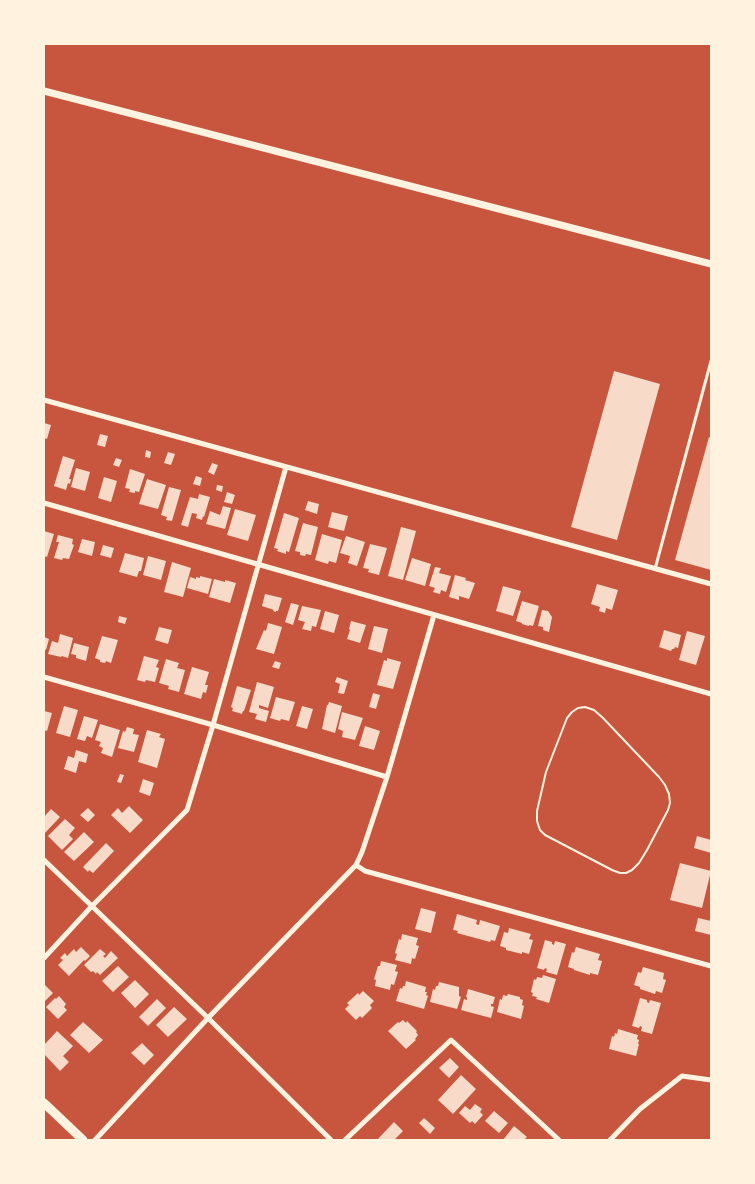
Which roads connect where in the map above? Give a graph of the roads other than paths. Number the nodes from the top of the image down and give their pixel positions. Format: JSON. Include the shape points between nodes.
{"nodes":[{"id":1,"x":44,"y":91,"type":"edge"},
{"id":2,"x":711,"y":264,"type":"edge"},
{"id":3,"x":711,"y":361,"type":"edge"},
{"id":4,"x":44,"y":400,"type":"edge"},
{"id":5,"x":286,"y":467,"type":"junction"},
{"id":6,"x":44,"y":503,"type":"edge"},
{"id":7,"x":258,"y":565,"type":"junction"},
{"id":8,"x":655,"y":569,"type":"junction"},
{"id":9,"x":711,"y":584,"type":"edge"},
{"id":10,"x":434,"y":615,"type":"junction"},
{"id":11,"x":44,"y":678,"type":"edge"},
{"id":12,"x":711,"y":694,"type":"edge"},
{"id":13,"x":213,"y":725,"type":"junction"},
{"id":14,"x":387,"y":777,"type":"junction"},
{"id":15,"x":44,"y":860,"type":"edge"},
{"id":16,"x":356,"y":865,"type":"junction"},
{"id":17,"x":92,"y":906,"type":"junction"},
{"id":18,"x":44,"y":958,"type":"edge"},
{"id":19,"x":711,"y":966,"type":"edge"},
{"id":20,"x":208,"y":1018,"type":"junction"},
{"id":21,"x":711,"y":1080,"type":"edge"},
{"id":22,"x":44,"y":1103,"type":"edge"},
{"id":23,"x":83,"y":1140,"type":"edge"},
{"id":24,"x":96,"y":1140,"type":"edge"},
{"id":25,"x":331,"y":1140,"type":"edge"},
{"id":26,"x":346,"y":1140,"type":"edge"},
{"id":27,"x":559,"y":1140,"type":"edge"},
{"id":28,"x":610,"y":1140,"type":"edge"}],
"edges":[{"from":1,"to":2,"type":"street"},
{"from":3,"to":8,"type":"lane"},
{"from":4,"to":5,"type":"street"},
{"from":5,"to":7,"type":"street"},
{"from":5,"to":8,"type":"street"},
{"from":6,"to":7,"type":"street"},
{"from":7,"to":10,"type":"street"},
{"from":7,"to":13,"type":"street"},
{"from":8,"to":9,"type":"street"},
{"from":10,"to":12,"type":"street"},
{"from":10,"to":14,"type":"street"},
{"from":11,"to":13,"type":"street"},
{"from":13,"to":14,"type":"street"},
{"from":13,"to":17,"type":"street","via":[[187,810]]},
{"from":14,"to":16,"type":"street"},
{"from":15,"to":17,"type":"street"},
{"from":16,"to":19,"type":"street","via":[[366,871]]},
{"from":16,"to":20,"type":"street"},
{"from":17,"to":18,"type":"street"},
{"from":17,"to":20,"type":"street"},
{"from":20,"to":24,"type":"street"},
{"from":20,"to":25,"type":"street"},
{"from":21,"to":28,"type":"street","via":[[682,1076],[640,1109]]},
{"from":22,"to":23,"type":"main road"},
{"from":26,"to":27,"type":"street","via":[[451,1040]]}]}
